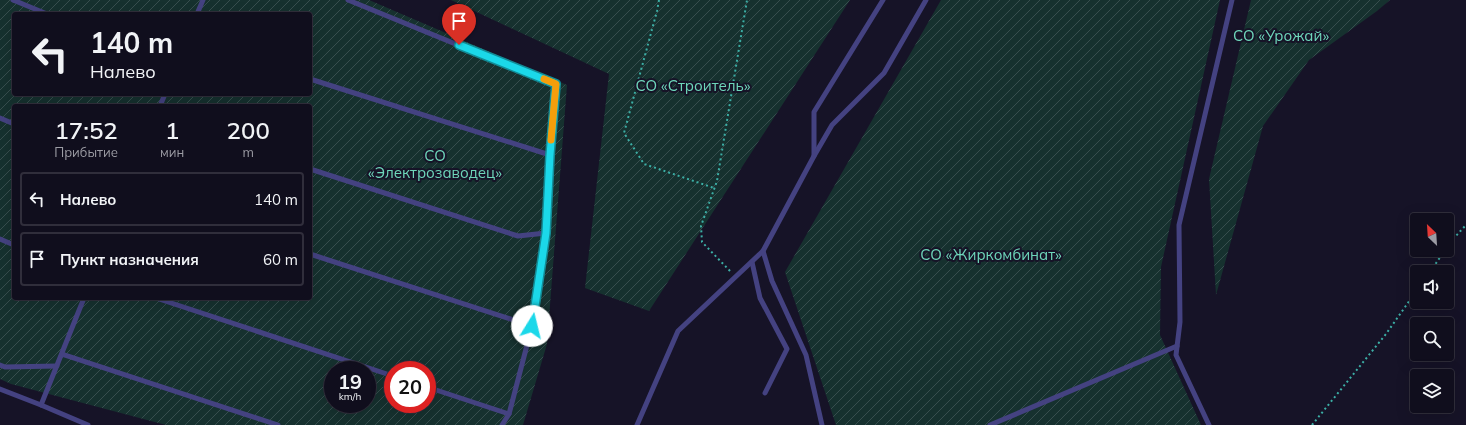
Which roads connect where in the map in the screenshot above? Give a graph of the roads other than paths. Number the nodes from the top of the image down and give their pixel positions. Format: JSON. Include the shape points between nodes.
{"nodes":[{"id":1,"x":13,"y":0,"type":"edge"},
{"id":2,"x":202,"y":0,"type":"edge"},
{"id":3,"x":348,"y":0,"type":"edge"},
{"id":4,"x":883,"y":0,"type":"edge"},
{"id":5,"x":926,"y":0,"type":"edge"},
{"id":6,"x":1232,"y":0,"type":"edge"},
{"id":7,"x":42,"y":12,"type":"edge"},
{"id":8,"x":198,"y":12,"type":"edge"},
{"id":9,"x":312,"y":80,"type":"edge"},
{"id":10,"x":0,"y":118,"type":"edge"},
{"id":11,"x":12,"y":123,"type":"edge"},
{"id":12,"x":550,"y":155,"type":"junction"},
{"id":13,"x":814,"y":156,"type":"junction"},
{"id":14,"x":312,"y":170,"type":"edge"},
{"id":15,"x":546,"y":233,"type":"junction"},
{"id":16,"x":0,"y":239,"type":"edge"},
{"id":17,"x":12,"y":244,"type":"edge"},
{"id":18,"x":763,"y":251,"type":"junction"},
{"id":19,"x":312,"y":255,"type":"edge"},
{"id":20,"x":752,"y":262,"type":"junction"},
{"id":21,"x":83,"y":300,"type":"edge"},
{"id":22,"x":162,"y":300,"type":"edge"},
{"id":23,"x":532,"y":326,"type":"junction"},
{"id":24,"x":1177,"y":346,"type":"junction"},
{"id":25,"x":62,"y":354,"type":"junction"},
{"id":26,"x":0,"y":365,"type":"edge"},
{"id":27,"x":57,"y":366,"type":"junction"},
{"id":28,"x":384,"y":373,"type":"edge"},
{"id":29,"x":0,"y":389,"type":"edge"},
{"id":30,"x":436,"y":390,"type":"edge"},
{"id":31,"x":765,"y":393,"type":"dead end"},
{"id":32,"x":41,"y":405,"type":"junction"},
{"id":33,"x":508,"y":414,"type":"junction"},
{"id":34,"x":88,"y":425,"type":"edge"},
{"id":35,"x":278,"y":425,"type":"edge"},
{"id":36,"x":502,"y":425,"type":"edge"},
{"id":37,"x":637,"y":425,"type":"edge"},
{"id":38,"x":822,"y":425,"type":"edge"},
{"id":39,"x":990,"y":425,"type":"edge"},
{"id":40,"x":1209,"y":425,"type":"edge"}],
"edges":[{"from":1,"to":7,"type":"lane"},
{"from":2,"to":8,"type":"lane"},
{"from":3,"to":12,"type":"lane","via":[[556,84]]},
{"from":4,"to":13,"type":"lane","via":[[814,112]]},
{"from":5,"to":13,"type":"lane","via":[[884,73],[832,125]]},
{"from":6,"to":24,"type":"lane","via":[[1179,224],[1180,322]]},
{"from":9,"to":12,"type":"lane"},
{"from":10,"to":11,"type":"lane"},
{"from":12,"to":15,"type":"lane"},
{"from":13,"to":18,"type":"lane"},
{"from":14,"to":15,"type":"lane","via":[[518,236]]},
{"from":15,"to":23,"type":"lane"},
{"from":16,"to":17,"type":"lane"},
{"from":18,"to":20,"type":"lane"},
{"from":18,"to":38,"type":"lane","via":[[772,281],[806,355]]},
{"from":19,"to":23,"type":"lane"},
{"from":20,"to":31,"type":"lane","via":[[760,298],[787,349]]},
{"from":20,"to":37,"type":"lane","via":[[678,331]]},
{"from":21,"to":25,"type":"lane"},
{"from":22,"to":28,"type":"lane"},
{"from":23,"to":33,"type":"lane"},
{"from":24,"to":39,"type":"lane"},
{"from":24,"to":40,"type":"lane","via":[[1176,355]]},
{"from":25,"to":27,"type":"lane"},
{"from":25,"to":35,"type":"lane"},
{"from":26,"to":27,"type":"lane","via":[[5,368]]},
{"from":27,"to":32,"type":"lane"},
{"from":29,"to":32,"type":"lane"},
{"from":30,"to":33,"type":"lane"},
{"from":32,"to":34,"type":"lane"},
{"from":33,"to":36,"type":"lane"}]}
